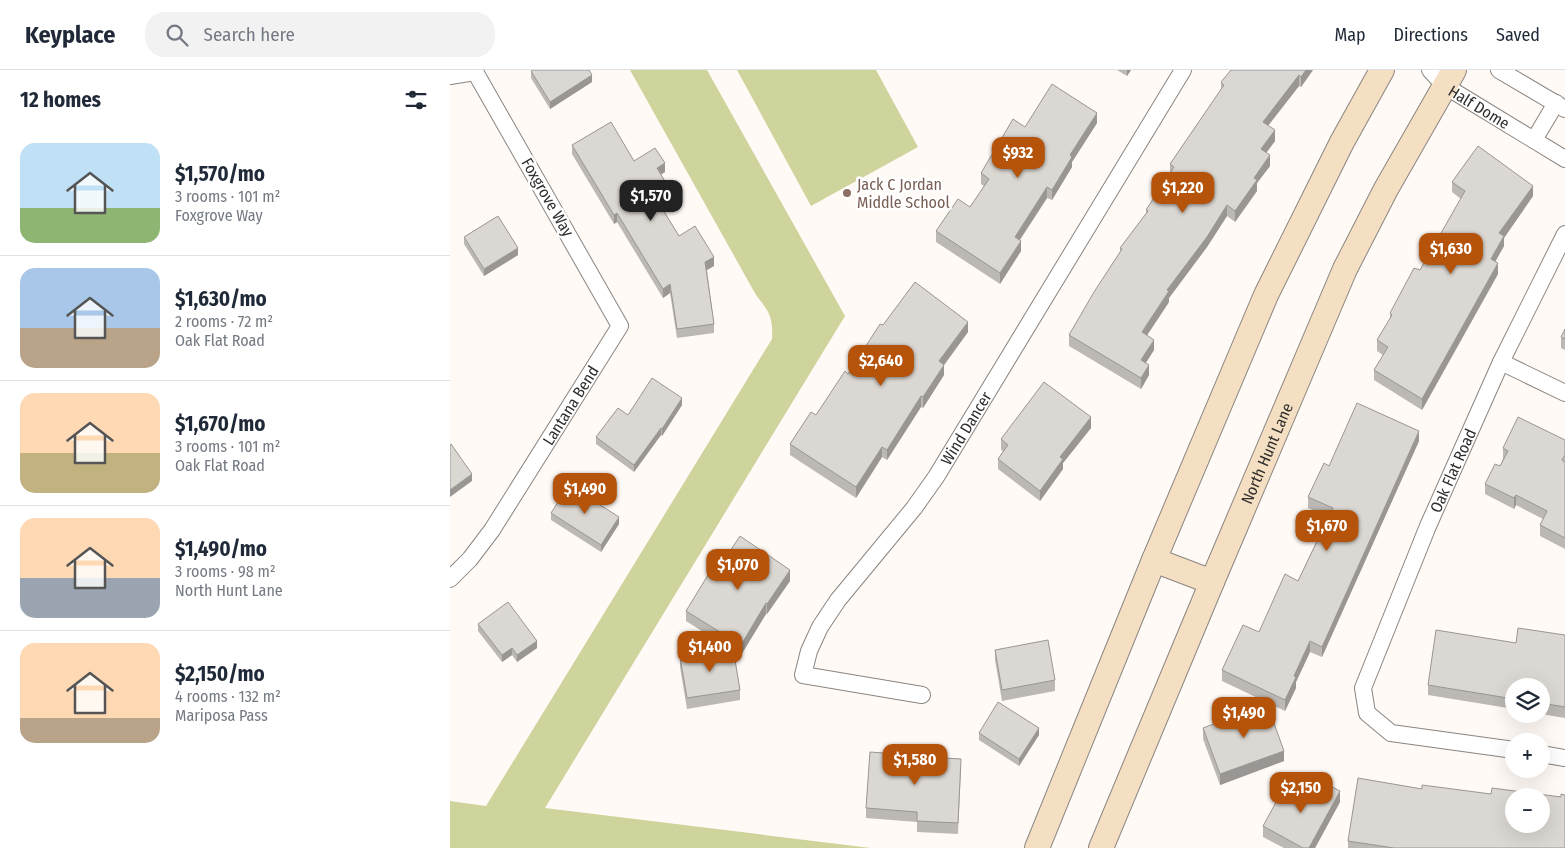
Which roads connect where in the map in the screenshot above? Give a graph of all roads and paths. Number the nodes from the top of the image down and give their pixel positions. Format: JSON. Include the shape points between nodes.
{"nodes":[{"id":1,"x":1183,"y":70,"type":"edge"},
{"id":2,"x":1382,"y":70,"type":"edge"},
{"id":3,"x":1498,"y":70,"type":"edge"},
{"id":4,"x":475,"y":71,"type":"edge"},
{"id":5,"x":1443,"y":75,"type":"edge"},
{"id":6,"x":450,"y":76,"type":"edge"},
{"id":7,"x":1560,"y":106,"type":"edge"},
{"id":8,"x":1534,"y":140,"type":"junction"},
{"id":9,"x":1565,"y":159,"type":"edge"},
{"id":10,"x":1565,"y":234,"type":"edge"},
{"id":11,"x":620,"y":326,"type":"joint"},
{"id":12,"x":1501,"y":362,"type":"junction"},
{"id":13,"x":1565,"y":394,"type":"edge"},
{"id":14,"x":1154,"y":560,"type":"junction"},
{"id":15,"x":450,"y":579,"type":"edge"},
{"id":16,"x":1212,"y":582,"type":"junction"},
{"id":17,"x":922,"y":695,"type":"dead end"},
{"id":18,"x":1505,"y":749,"type":"edge"},
{"id":19,"x":1550,"y":756,"type":"edge"},
{"id":20,"x":1565,"y":758,"type":"edge"},
{"id":21,"x":1037,"y":848,"type":"edge"},
{"id":22,"x":1101,"y":848,"type":"edge"}],
"edges":[{"from":1,"to":17,"type":"street","name":"Wind Dancer","via":[[936,477],[838,600],[809,651],[803,675]]},
{"from":2,"to":14,"type":"main road","via":[[1342,142],[1266,295]]},
{"from":3,"to":7,"type":"street"},
{"from":4,"to":6,"type":"street"},
{"from":4,"to":11,"type":"street","name":"Foxgrove Way"},
{"from":5,"to":8,"type":"street","name":"Half Dome"},
{"from":5,"to":16,"type":"main road","name":"North Hunt Lane","via":[[1345,269]]},
{"from":7,"to":8,"type":"street"},
{"from":8,"to":9,"type":"street","name":"Half Dome"},
{"from":10,"to":12,"type":"street","name":"Oak Flat Road"},
{"from":11,"to":15,"type":"street","name":"Lantana Bend","via":[[492,530]]},
{"from":12,"to":13,"type":"street"},
{"from":12,"to":18,"type":"street","name":"Oak Flat Road","via":[[1428,526],[1363,688],[1367,713],[1391,733]]},
{"from":14,"to":16,"type":"main road"},
{"from":14,"to":21,"type":"main road"},
{"from":16,"to":22,"type":"main road","name":"North Hunt Lane"},
{"from":19,"to":20,"type":"street"}]}
